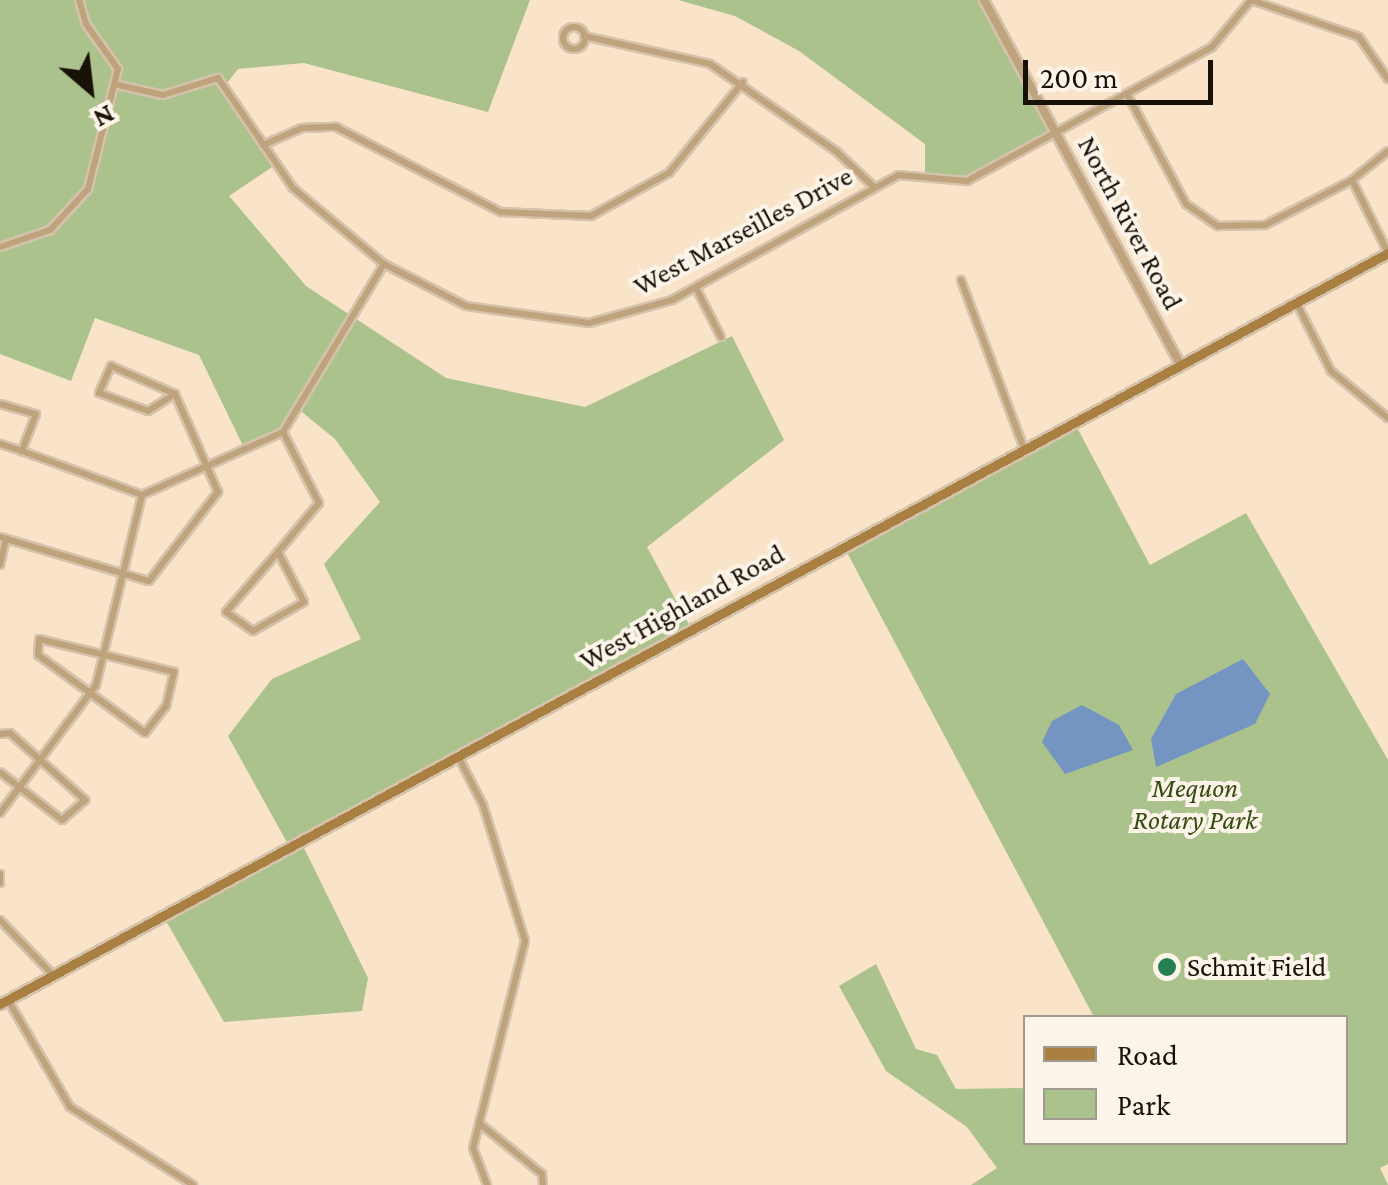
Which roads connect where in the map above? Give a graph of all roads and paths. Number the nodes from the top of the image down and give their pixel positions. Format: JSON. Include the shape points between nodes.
{"nodes":[{"id":1,"x":78,"y":0,"type":"edge"},
{"id":2,"x":984,"y":0,"type":"edge"},
{"id":3,"x":1251,"y":0,"type":"edge"},
{"id":4,"x":584,"y":36,"type":"dead end"},
{"id":5,"x":1388,"y":79,"type":"edge"},
{"id":6,"x":743,"y":82,"type":"junction"},
{"id":7,"x":118,"y":86,"type":"junction"},
{"id":8,"x":1127,"y":94,"type":"junction"},
{"id":9,"x":1056,"y":132,"type":"junction"},
{"id":10,"x":263,"y":145,"type":"junction"},
{"id":11,"x":1388,"y":150,"type":"edge"},
{"id":12,"x":1352,"y":180,"type":"junction"},
{"id":13,"x":875,"y":188,"type":"junction"},
{"id":14,"x":0,"y":246,"type":"edge"},
{"id":15,"x":1388,"y":253,"type":"edge"},
{"id":16,"x":384,"y":264,"type":"junction"},
{"id":17,"x":961,"y":280,"type":"dead end"},
{"id":18,"x":696,"y":288,"type":"junction"},
{"id":19,"x":1295,"y":301,"type":"junction"},
{"id":20,"x":722,"y":337,"type":"dead end"},
{"id":21,"x":1179,"y":362,"type":"junction"},
{"id":22,"x":175,"y":394,"type":"junction"},
{"id":23,"x":0,"y":404,"type":"edge"},
{"id":24,"x":1388,"y":418,"type":"edge"},
{"id":25,"x":283,"y":432,"type":"junction"},
{"id":26,"x":0,"y":444,"type":"edge"},
{"id":27,"x":1023,"y":446,"type":"junction"},
{"id":28,"x":22,"y":451,"type":"junction"},
{"id":29,"x":206,"y":468,"type":"junction"},
{"id":30,"x":142,"y":495,"type":"junction"},
{"id":31,"x":3,"y":538,"type":"edge"},
{"id":32,"x":278,"y":552,"type":"junction"},
{"id":33,"x":0,"y":565,"type":"edge"},
{"id":34,"x":126,"y":573,"type":"junction"},
{"id":35,"x":105,"y":656,"type":"junction"},
{"id":36,"x":88,"y":696,"type":"junction"},
{"id":37,"x":0,"y":734,"type":"edge"},
{"id":38,"x":457,"y":755,"type":"junction"},
{"id":39,"x":42,"y":759,"type":"junction"},
{"id":40,"x":0,"y":772,"type":"edge"},
{"id":41,"x":20,"y":788,"type":"junction"},
{"id":42,"x":0,"y":813,"type":"edge"},
{"id":43,"x":0,"y":874,"type":"edge"},
{"id":44,"x":0,"y":884,"type":"edge"},
{"id":45,"x":0,"y":920,"type":"edge"},
{"id":46,"x":53,"y":975,"type":"junction"},
{"id":47,"x":4,"y":1002,"type":"edge"},
{"id":48,"x":478,"y":1122,"type":"junction"},
{"id":49,"x":193,"y":1185,"type":"edge"},
{"id":50,"x":486,"y":1185,"type":"edge"},
{"id":51,"x":543,"y":1185,"type":"edge"}],
"edges":[{"from":1,"to":7,"type":"street","via":[[86,24],[114,60]]},
{"from":2,"to":9,"type":"street","name":"North River Road"},
{"from":3,"to":5,"type":"street","via":[[1359,37]]},
{"from":3,"to":8,"type":"street","name":"West Marseilles Drive","via":[[1222,39]]},
{"from":4,"to":6,"type":"street","via":[[670,50]]},
{"from":6,"to":10,"type":"street","via":[[669,173],[592,216],[501,212],[336,127],[302,128]]},
{"from":6,"to":13,"type":"street"},
{"from":7,"to":10,"type":"street","name":"West Marseilles Drive","via":[[162,95],[218,78]]},
{"from":7,"to":14,"type":"street","via":[[77,208],[20,246]]},
{"from":8,"to":9,"type":"street","name":"West Marseilles Drive"},
{"from":8,"to":12,"type":"street","via":[[1186,204],[1218,226],[1265,225]]},
{"from":9,"to":13,"type":"street","name":"West Marseilles Drive","via":[[966,181],[914,171]]},
{"from":9,"to":21,"type":"street","name":"North River Road"},
{"from":10,"to":16,"type":"street","name":"West Marseilles Drive","via":[[292,188]]},
{"from":11,"to":12,"type":"street"},
{"from":12,"to":15,"type":"street"},
{"from":13,"to":18,"type":"street","name":"West Marseilles Drive"},
{"from":15,"to":19,"type":"main road","name":"West Highland Road"},
{"from":16,"to":18,"type":"street","name":"West Marseilles Drive","via":[[466,306],[549,323],[637,313]]},
{"from":16,"to":25,"type":"street"},
{"from":17,"to":27,"type":"street"},
{"from":18,"to":20,"type":"street"},
{"from":19,"to":21,"type":"main road","name":"West Highland Road"},
{"from":19,"to":24,"type":"street","via":[[1331,371]]},
{"from":21,"to":27,"type":"main road","name":"West Highland Road"},
{"from":22,"to":22,"type":"street","via":[[111,366],[99,393],[148,410]]},
{"from":22,"to":29,"type":"street"},
{"from":23,"to":28,"type":"street","via":[[36,414]]},
{"from":25,"to":29,"type":"street"},
{"from":25,"to":32,"type":"street","via":[[319,503]]},
{"from":26,"to":28,"type":"street"},
{"from":27,"to":38,"type":"main road","name":"West Highland Road"},
{"from":28,"to":30,"type":"street"},
{"from":29,"to":30,"type":"street"},
{"from":29,"to":34,"type":"street","via":[[218,492],[149,580]]},
{"from":30,"to":34,"type":"street"},
{"from":31,"to":33,"type":"street"},
{"from":31,"to":34,"type":"street"},
{"from":32,"to":32,"type":"street","via":[[226,612],[253,631],[304,602]]},
{"from":34,"to":35,"type":"street"},
{"from":35,"to":36,"type":"street"},
{"from":35,"to":36,"type":"street","via":[[39,639],[38,655]]},
{"from":35,"to":36,"type":"street","via":[[174,672],[166,706],[145,733]]},
{"from":36,"to":39,"type":"street"},
{"from":37,"to":39,"type":"street"},
{"from":38,"to":46,"type":"main road","name":"West Highland Road"},
{"from":38,"to":48,"type":"street","via":[[483,805],[525,942]]},
{"from":39,"to":41,"type":"street"},
{"from":39,"to":41,"type":"street","via":[[84,796],[82,806],[62,820]]},
{"from":40,"to":41,"type":"street"},
{"from":41,"to":42,"type":"street"},
{"from":43,"to":44,"type":"street"},
{"from":45,"to":46,"type":"street"},
{"from":46,"to":47,"type":"main road","name":"West Highland Road"},
{"from":47,"to":49,"type":"street","via":[[70,1108]]},
{"from":48,"to":50,"type":"street","via":[[473,1148]]},
{"from":48,"to":51,"type":"street","via":[[542,1174]]}]}
